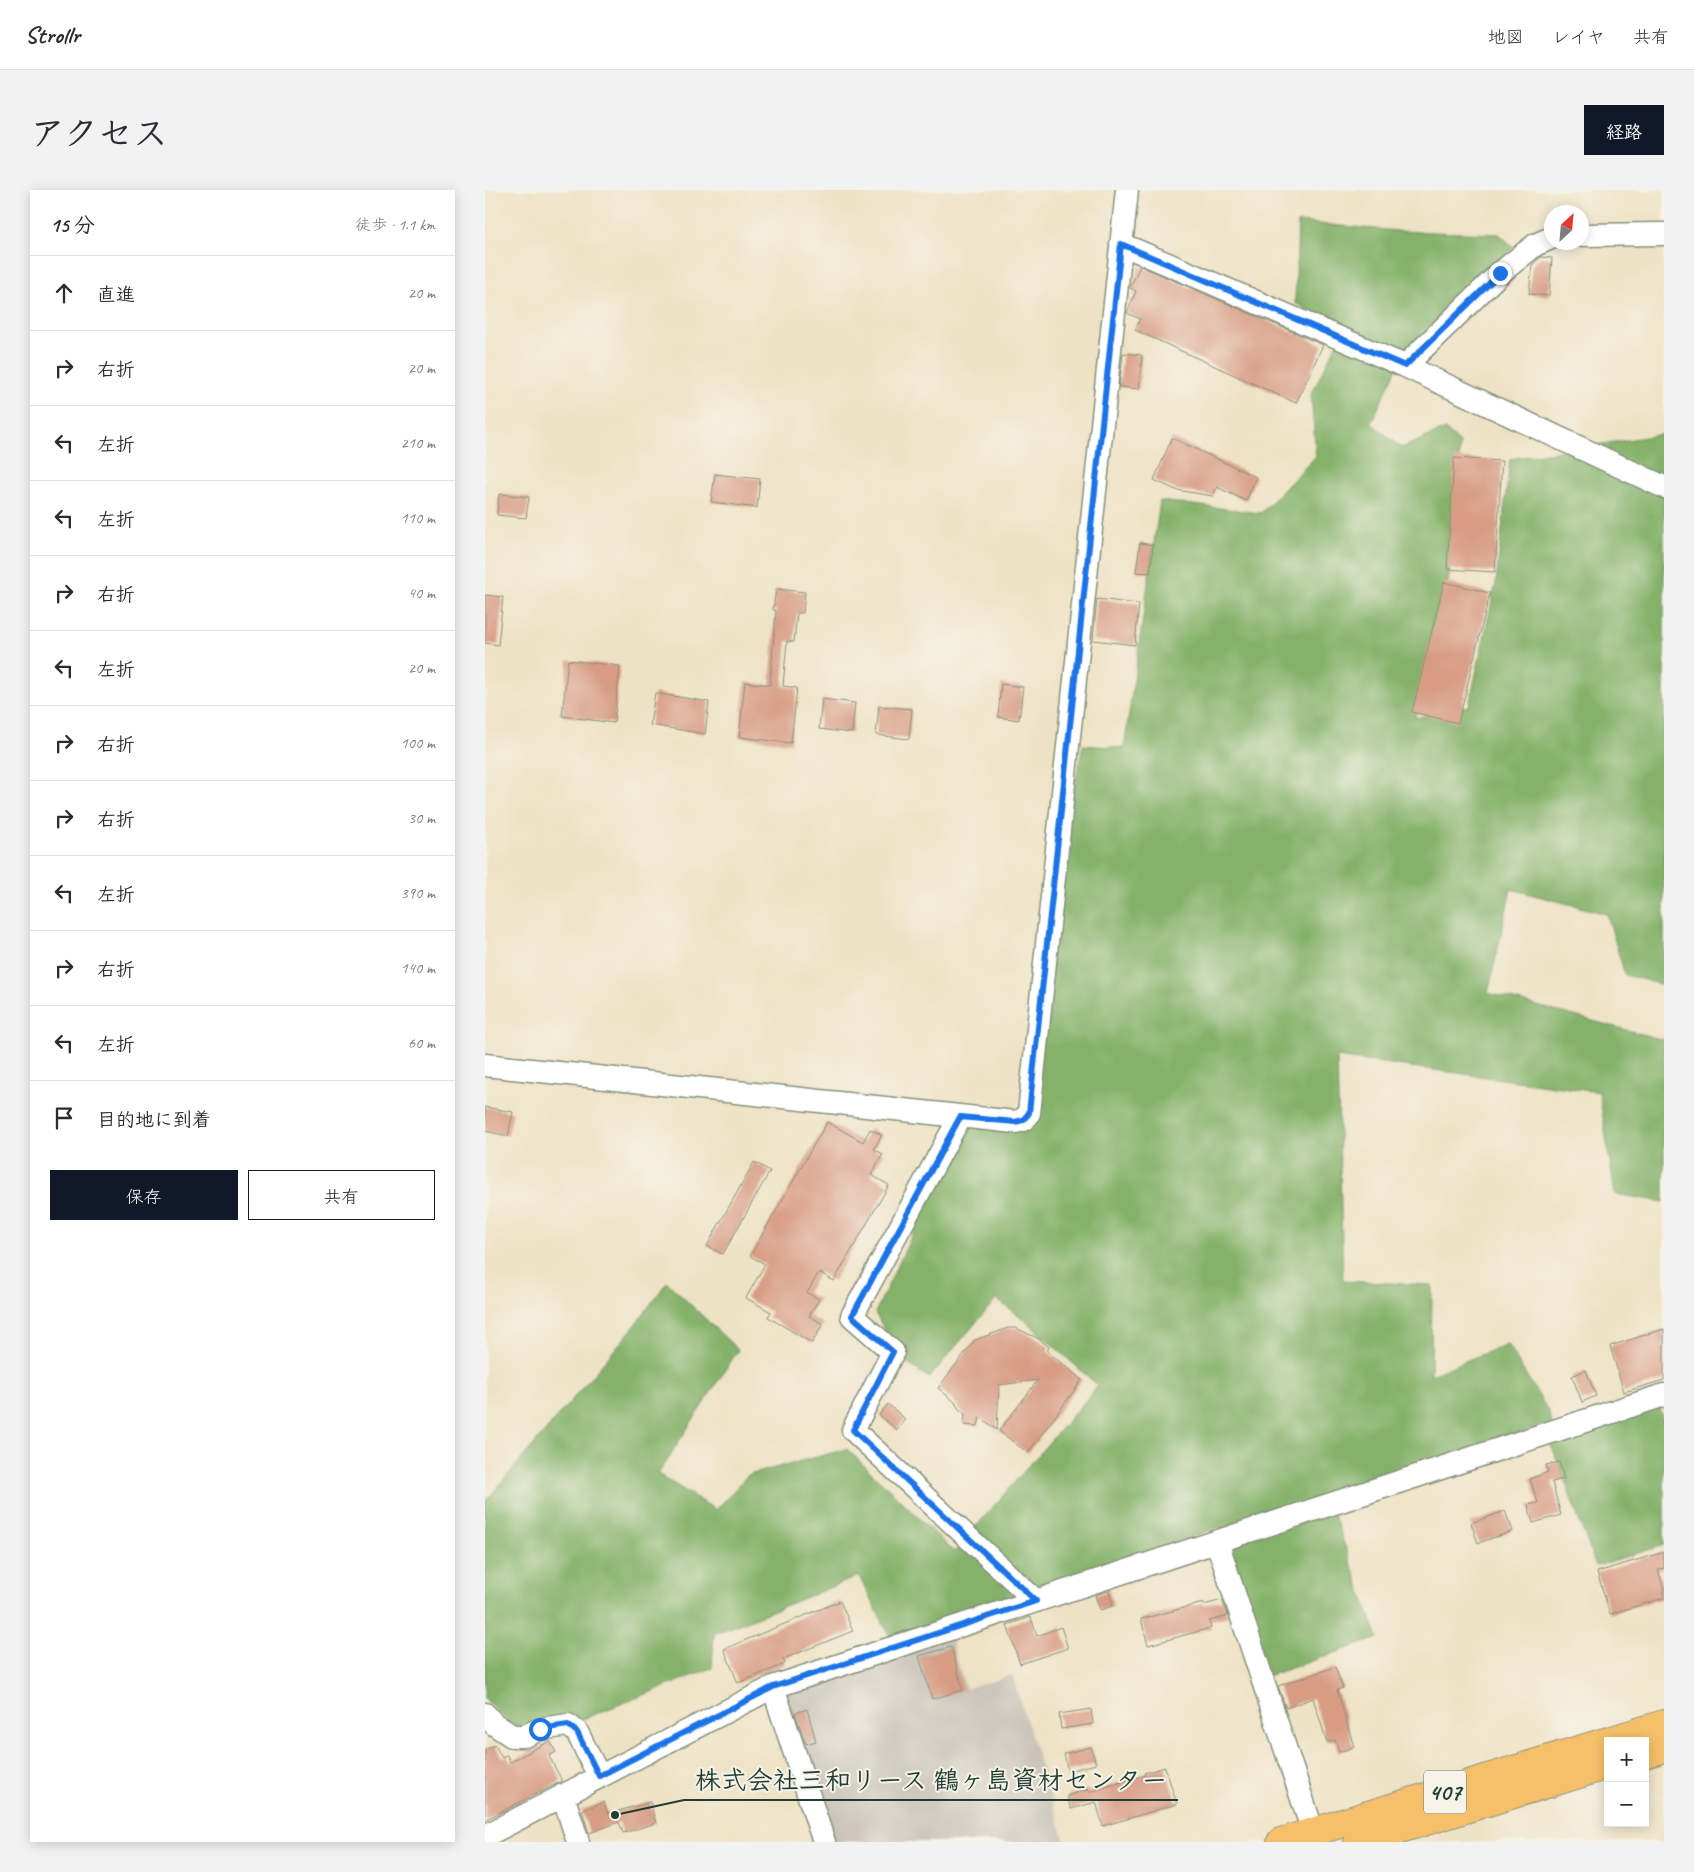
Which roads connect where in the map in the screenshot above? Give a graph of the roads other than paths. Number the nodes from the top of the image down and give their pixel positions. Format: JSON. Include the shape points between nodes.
{"nodes":[{"id":1,"x":1127,"y":190,"type":"edge"},
{"id":2,"x":1664,"y":234,"type":"edge"},
{"id":3,"x":1589,"y":235,"type":"edge"},
{"id":4,"x":1544,"y":241,"type":"edge"},
{"id":5,"x":1121,"y":244,"type":"junction"},
{"id":6,"x":1405,"y":366,"type":"junction"},
{"id":7,"x":1664,"y":487,"type":"edge"},
{"id":8,"x":485,"y":1065,"type":"edge"},
{"id":9,"x":960,"y":1117,"type":"junction"},
{"id":10,"x":1663,"y":1397,"type":"edge"},
{"id":11,"x":1217,"y":1542,"type":"junction"},
{"id":12,"x":1036,"y":1601,"type":"junction"},
{"id":13,"x":773,"y":1687,"type":"junction"},
{"id":14,"x":485,"y":1714,"type":"edge"},
{"id":15,"x":1664,"y":1724,"type":"edge"},
{"id":16,"x":1621,"y":1737,"type":"edge"},
{"id":17,"x":1604,"y":1742,"type":"edge"},
{"id":18,"x":1664,"y":1748,"type":"edge"},
{"id":19,"x":1649,"y":1753,"type":"edge"},
{"id":20,"x":1604,"y":1766,"type":"edge"},
{"id":21,"x":599,"y":1776,"type":"junction"},
{"id":22,"x":563,"y":1795,"type":"junction"},
{"id":23,"x":1313,"y":1832,"type":"junction"},
{"id":24,"x":485,"y":1836,"type":"edge"},
{"id":25,"x":578,"y":1842,"type":"edge"},
{"id":26,"x":824,"y":1842,"type":"edge"},
{"id":27,"x":1281,"y":1842,"type":"edge"},
{"id":28,"x":1357,"y":1842,"type":"edge"}],
"edges":[{"from":1,"to":5,"type":"street"},
{"from":2,"to":3,"type":"street"},
{"from":4,"to":6,"type":"street","via":[[1500,273]]},
{"from":5,"to":6,"type":"street"},
{"from":5,"to":9,"type":"street","via":[[1029,1113],[1023,1120],[1015,1122]]},
{"from":6,"to":7,"type":"street"},
{"from":8,"to":9,"type":"street"},
{"from":9,"to":12,"type":"street","via":[[852,1316],[893,1352],[853,1430]]},
{"from":10,"to":11,"type":"street"},
{"from":11,"to":12,"type":"street"},
{"from":11,"to":23,"type":"street"},
{"from":12,"to":13,"type":"street"},
{"from":13,"to":21,"type":"street"},
{"from":13,"to":26,"type":"street"},
{"from":14,"to":21,"type":"street","via":[[512,1736],[525,1736],[540,1729],[568,1725],[577,1732]]},
{"from":15,"to":16,"type":"highway","number":"407"},
{"from":17,"to":23,"type":"highway","number":"407"},
{"from":18,"to":19,"type":"highway"},
{"from":20,"to":28,"type":"highway","number":"407"},
{"from":21,"to":22,"type":"street"},
{"from":22,"to":24,"type":"street"},
{"from":22,"to":25,"type":"street"},
{"from":23,"to":27,"type":"highway","number":"407"}]}
